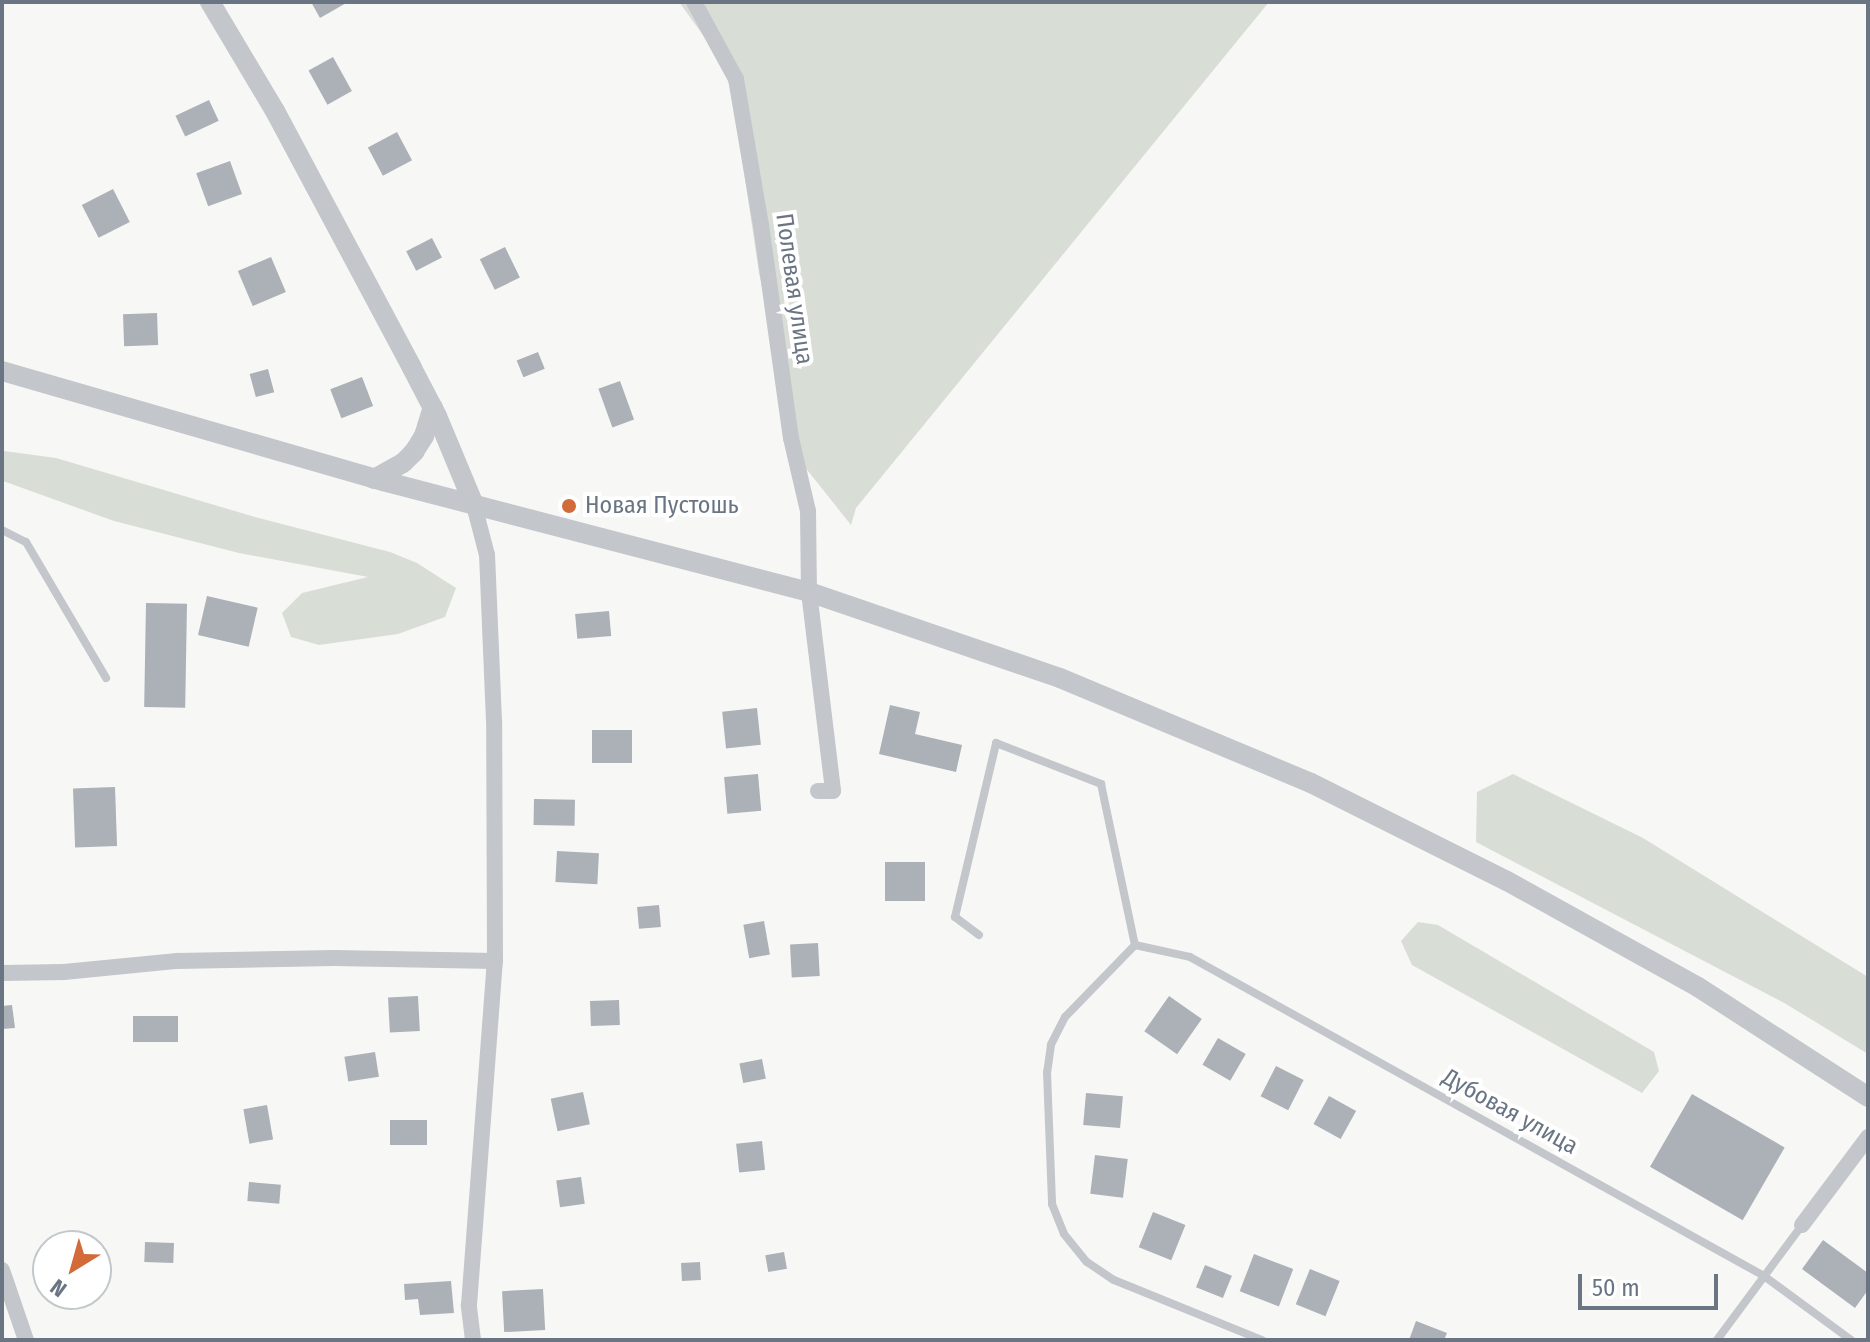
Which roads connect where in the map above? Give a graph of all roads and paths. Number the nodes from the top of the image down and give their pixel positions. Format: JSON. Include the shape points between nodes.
{"nodes":[{"id":1,"x":210,"y":2,"type":"edge"},
{"id":2,"x":694,"y":2,"type":"edge"},
{"id":3,"x":2,"y":371,"type":"edge"},
{"id":4,"x":433,"y":407,"type":"junction"},
{"id":5,"x":374,"y":479,"type":"junction"},
{"id":6,"x":474,"y":505,"type":"junction"},
{"id":7,"x":2,"y":530,"type":"edge"},
{"id":8,"x":809,"y":592,"type":"junction"},
{"id":9,"x":106,"y":678,"type":"dead end"},
{"id":10,"x":818,"y":791,"type":"dead end"},
{"id":11,"x":979,"y":935,"type":"dead end"},
{"id":12,"x":1135,"y":945,"type":"junction"},
{"id":13,"x":495,"y":961,"type":"junction"},
{"id":14,"x":2,"y":973,"type":"edge"},
{"id":15,"x":1868,"y":1097,"type":"edge"},
{"id":16,"x":1868,"y":1137,"type":"edge"},
{"id":17,"x":1802,"y":1225,"type":"joint"},
{"id":18,"x":2,"y":1270,"type":"edge"},
{"id":19,"x":1764,"y":1276,"type":"junction"},
{"id":20,"x":26,"y":1340,"type":"edge"},
{"id":21,"x":473,"y":1340,"type":"edge"},
{"id":22,"x":1262,"y":1340,"type":"edge"},
{"id":23,"x":1717,"y":1340,"type":"edge"},
{"id":24,"x":1851,"y":1340,"type":"edge"}],
"edges":[{"from":1,"to":4,"type":"street","via":[[275,111]]},
{"from":2,"to":8,"type":"street","name":"Полевая улица","via":[[736,79],[791,438],[808,511]]},
{"from":3,"to":5,"type":"street"},
{"from":4,"to":5,"type":"street","via":[[414,452]]},
{"from":4,"to":6,"type":"street"},
{"from":5,"to":6,"type":"street"},
{"from":6,"to":8,"type":"street"},
{"from":6,"to":13,"type":"street","via":[[487,555]]},
{"from":7,"to":9,"type":"lane","via":[[26,542]]},
{"from":8,"to":10,"type":"street","name":"Полевая улица","via":[[833,791]]},
{"from":8,"to":15,"type":"street","via":[[1060,678],[1311,783],[1507,881],[1698,987]]},
{"from":11,"to":12,"type":"lane","via":[[955,917],[996,743],[1101,784]]},
{"from":12,"to":19,"type":"lane","name":"Дубовая улица","via":[[1190,957]]},
{"from":12,"to":22,"type":"lane","via":[[1065,1017],[1051,1045],[1047,1072],[1052,1204],[1064,1234],[1087,1262],[1114,1280]]},
{"from":13,"to":14,"type":"street","via":[[177,961]]},
{"from":13,"to":21,"type":"street","via":[[469,1305]]},
{"from":16,"to":17,"type":"street"},
{"from":17,"to":19,"type":"lane"},
{"from":18,"to":20,"type":"street"},
{"from":19,"to":23,"type":"lane"},
{"from":19,"to":24,"type":"lane","name":"Дубовая улица"}]}
